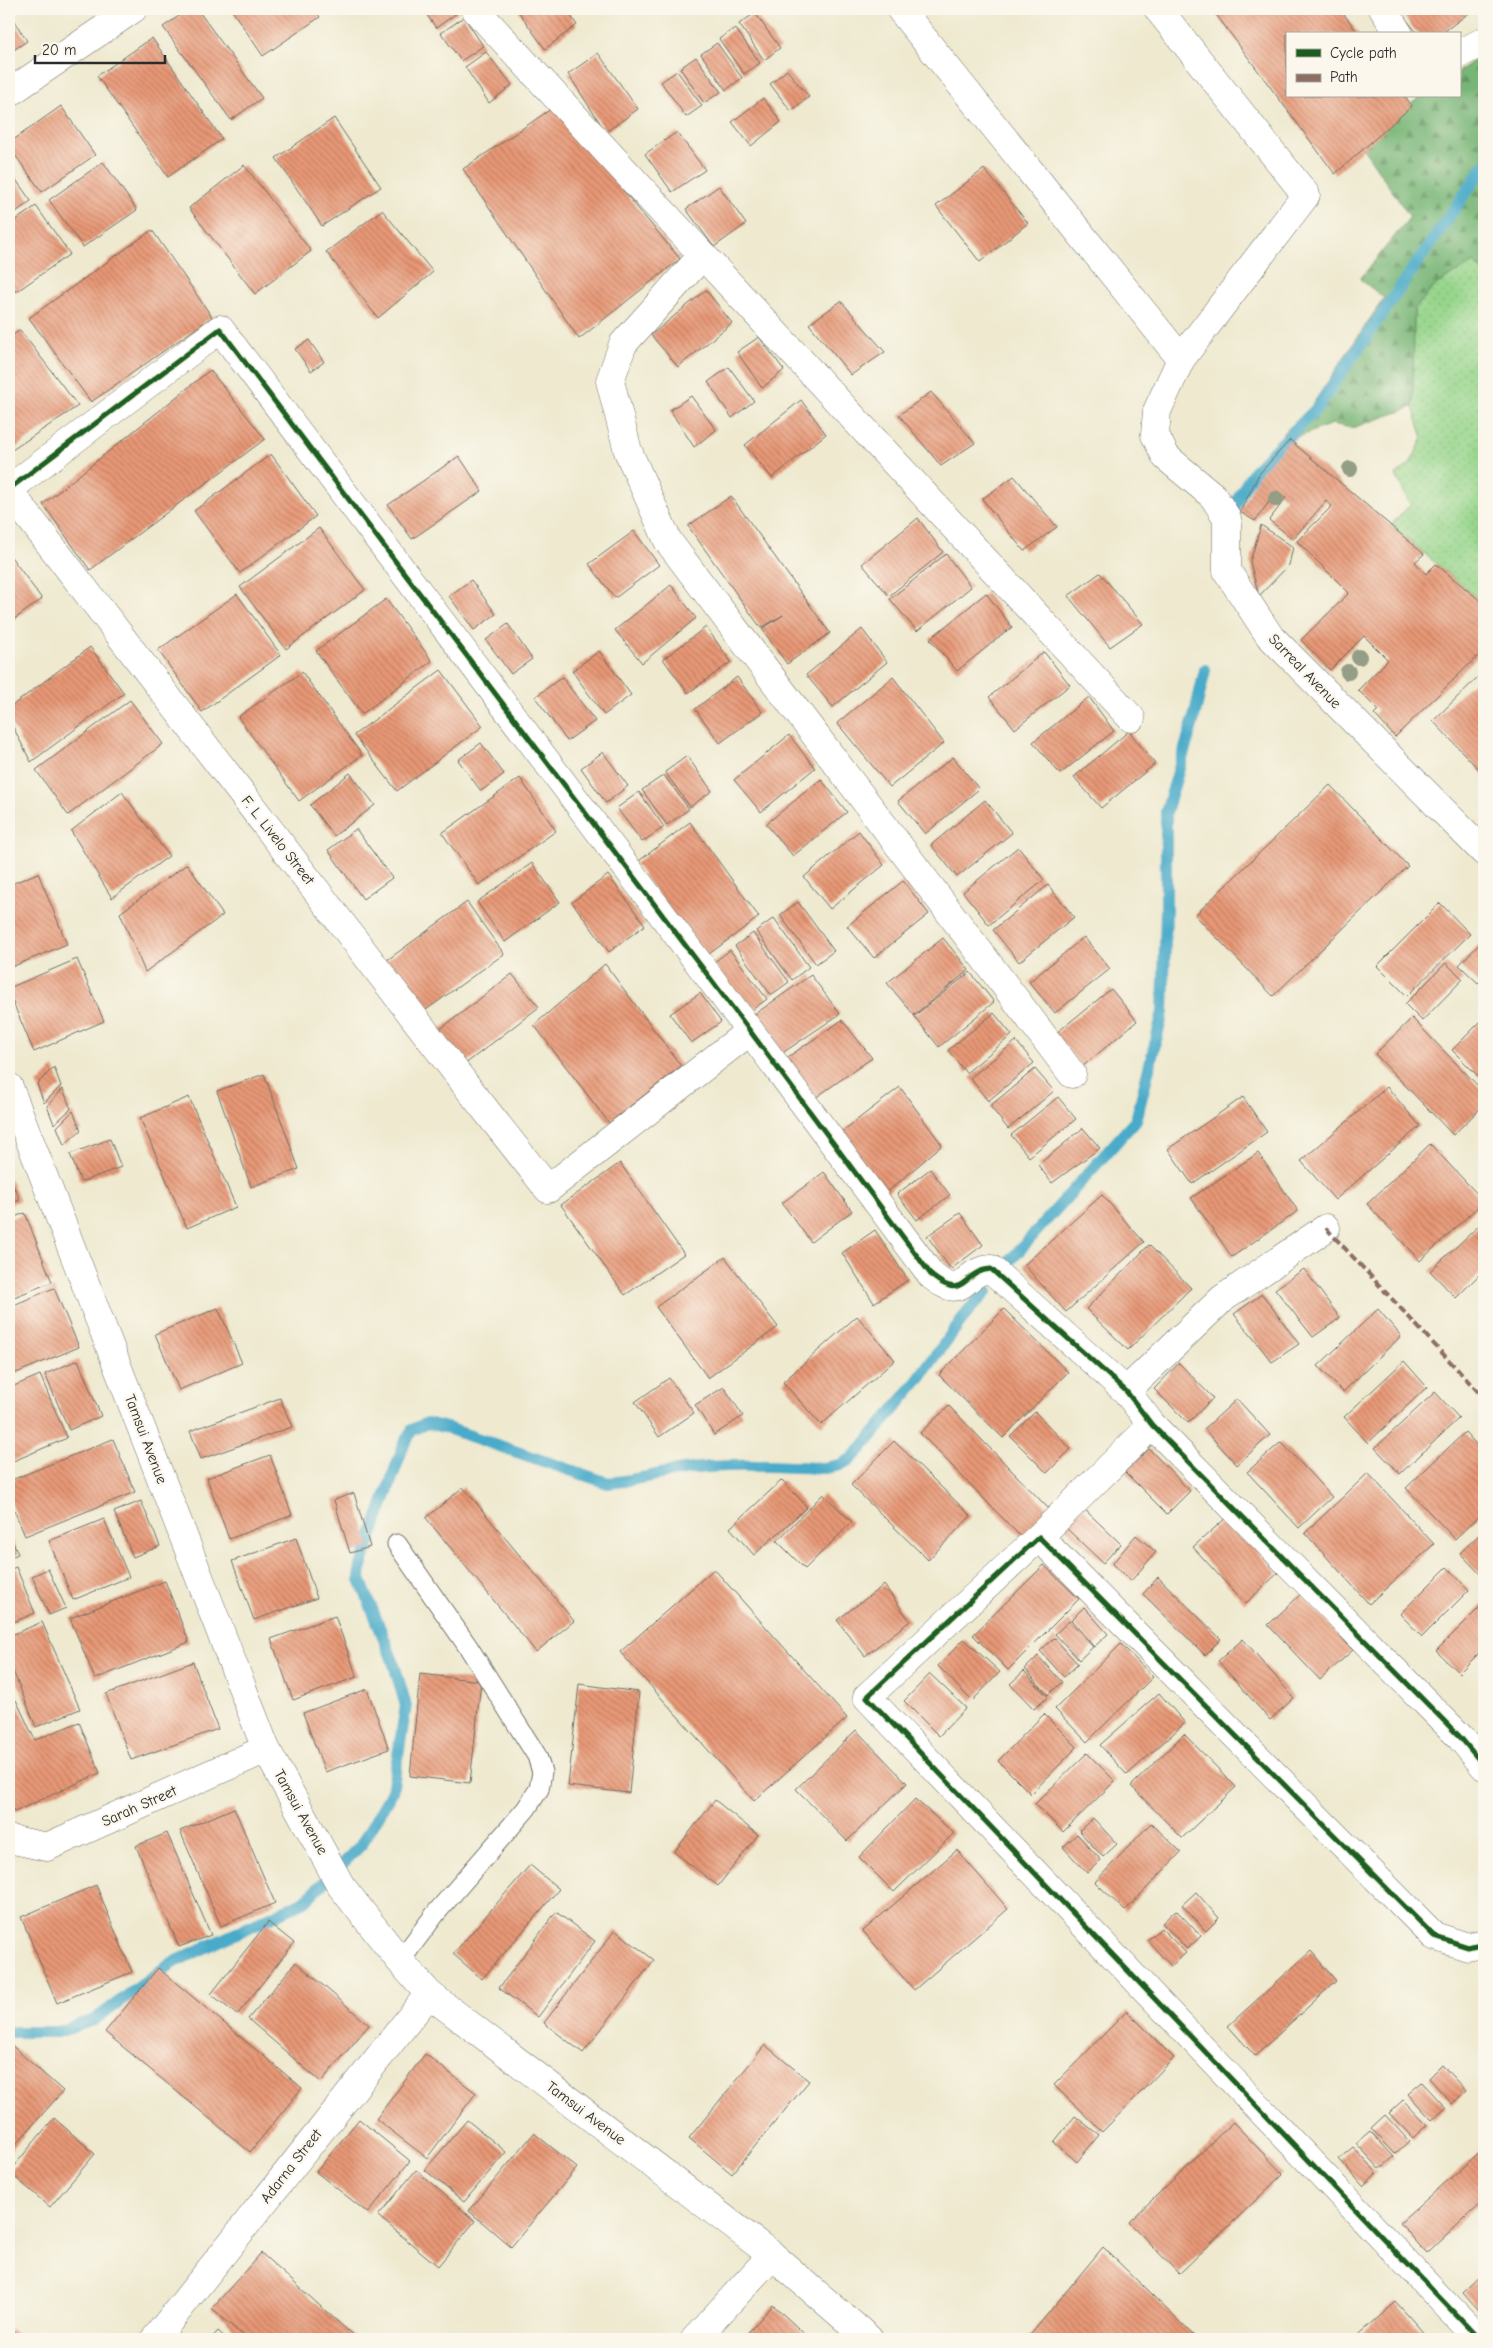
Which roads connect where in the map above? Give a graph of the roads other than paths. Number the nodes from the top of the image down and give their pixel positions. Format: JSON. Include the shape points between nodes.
{"nodes":[{"id":1,"x":133,"y":9,"type":"edge"},
{"id":2,"x":475,"y":9,"type":"edge"},
{"id":3,"x":900,"y":9,"type":"edge"},
{"id":4,"x":1158,"y":9,"type":"edge"},
{"id":5,"x":1384,"y":9,"type":"edge"},
{"id":6,"x":1398,"y":32,"type":"edge"},
{"id":7,"x":1484,"y":41,"type":"edge"},
{"id":8,"x":1460,"y":53,"type":"edge"},
{"id":9,"x":9,"y":93,"type":"edge"},
{"id":10,"x":702,"y":256,"type":"junction"},
{"id":11,"x":1181,"y":359,"type":"junction"},
{"id":12,"x":9,"y":490,"type":"edge"},
{"id":13,"x":1131,"y":718,"type":"dead end"},
{"id":14,"x":1484,"y":852,"type":"edge"},
{"id":15,"x":750,"y":1031,"type":"junction"},
{"id":16,"x":1072,"y":1074,"type":"dead end"},
{"id":17,"x":9,"y":1087,"type":"edge"},
{"id":18,"x":1326,"y":1228,"type":"dead end"},
{"id":19,"x":1126,"y":1391,"type":"junction"},
{"id":20,"x":1152,"y":1425,"type":"junction"},
{"id":21,"x":1039,"y":1538,"type":"junction"},
{"id":22,"x":397,"y":1544,"type":"dead end"},
{"id":23,"x":266,"y":1749,"type":"junction"},
{"id":24,"x":1484,"y":1766,"type":"edge"},
{"id":25,"x":9,"y":1839,"type":"edge"},
{"id":26,"x":1484,"y":1943,"type":"edge"},
{"id":27,"x":400,"y":1962,"type":"junction"},
{"id":28,"x":429,"y":1994,"type":"junction"},
{"id":29,"x":772,"y":2255,"type":"junction"},
{"id":30,"x":155,"y":2339,"type":"edge"},
{"id":31,"x":695,"y":2339,"type":"edge"},
{"id":32,"x":869,"y":2339,"type":"edge"},
{"id":33,"x":1479,"y":2339,"type":"edge"}],
"edges":[{"from":1,"to":9,"type":"street"},
{"from":2,"to":10,"type":"street"},
{"from":3,"to":11,"type":"street"},
{"from":4,"to":11,"type":"street","name":"Sarreal Avenue","via":[[1306,195]]},
{"from":5,"to":6,"type":"street"},
{"from":7,"to":8,"type":"street"},
{"from":10,"to":13,"type":"street"},
{"from":10,"to":16,"type":"street","via":[[623,344],[610,381],[628,451],[668,541]]},
{"from":11,"to":14,"type":"street","name":"Sarreal Avenue","via":[[1157,411],[1155,434],[1166,457],[1214,496],[1227,518],[1227,571],[1269,636]]},
{"from":12,"to":15,"type":"street","name":"F. L. Livelo Street","via":[[548,1189]]},
{"from":12,"to":15,"type":"street","via":[[220,329]]},
{"from":15,"to":19,"type":"street","via":[[932,1276],[946,1287],[960,1286],[980,1270],[991,1269]]},
{"from":17,"to":23,"type":"street","name":"Tamsui Avenue"},
{"from":18,"to":19,"type":"street","via":[[1222,1299]]},
{"from":19,"to":20,"type":"street"},
{"from":20,"to":21,"type":"street"},
{"from":20,"to":24,"type":"street","via":[[1461,1738]]},
{"from":21,"to":26,"type":"street","via":[[1434,1936],[1468,1947]]},
{"from":21,"to":33,"type":"street","via":[[867,1697]]},
{"from":22,"to":27,"type":"lane","via":[[469,1648],[537,1756],[542,1772],[539,1789],[526,1809],[436,1914]]},
{"from":23,"to":25,"type":"street","name":"Sarah Street","via":[[47,1847]]},
{"from":23,"to":27,"type":"street","name":"Tamsui Avenue","via":[[341,1886]]},
{"from":27,"to":28,"type":"street","name":"Tamsui Avenue"},
{"from":28,"to":29,"type":"street","name":"Tamsui Avenue"},
{"from":28,"to":30,"type":"street","name":"Adarna Street"},
{"from":29,"to":31,"type":"street"},
{"from":29,"to":32,"type":"street","name":"Tamsui Avenue"}]}
